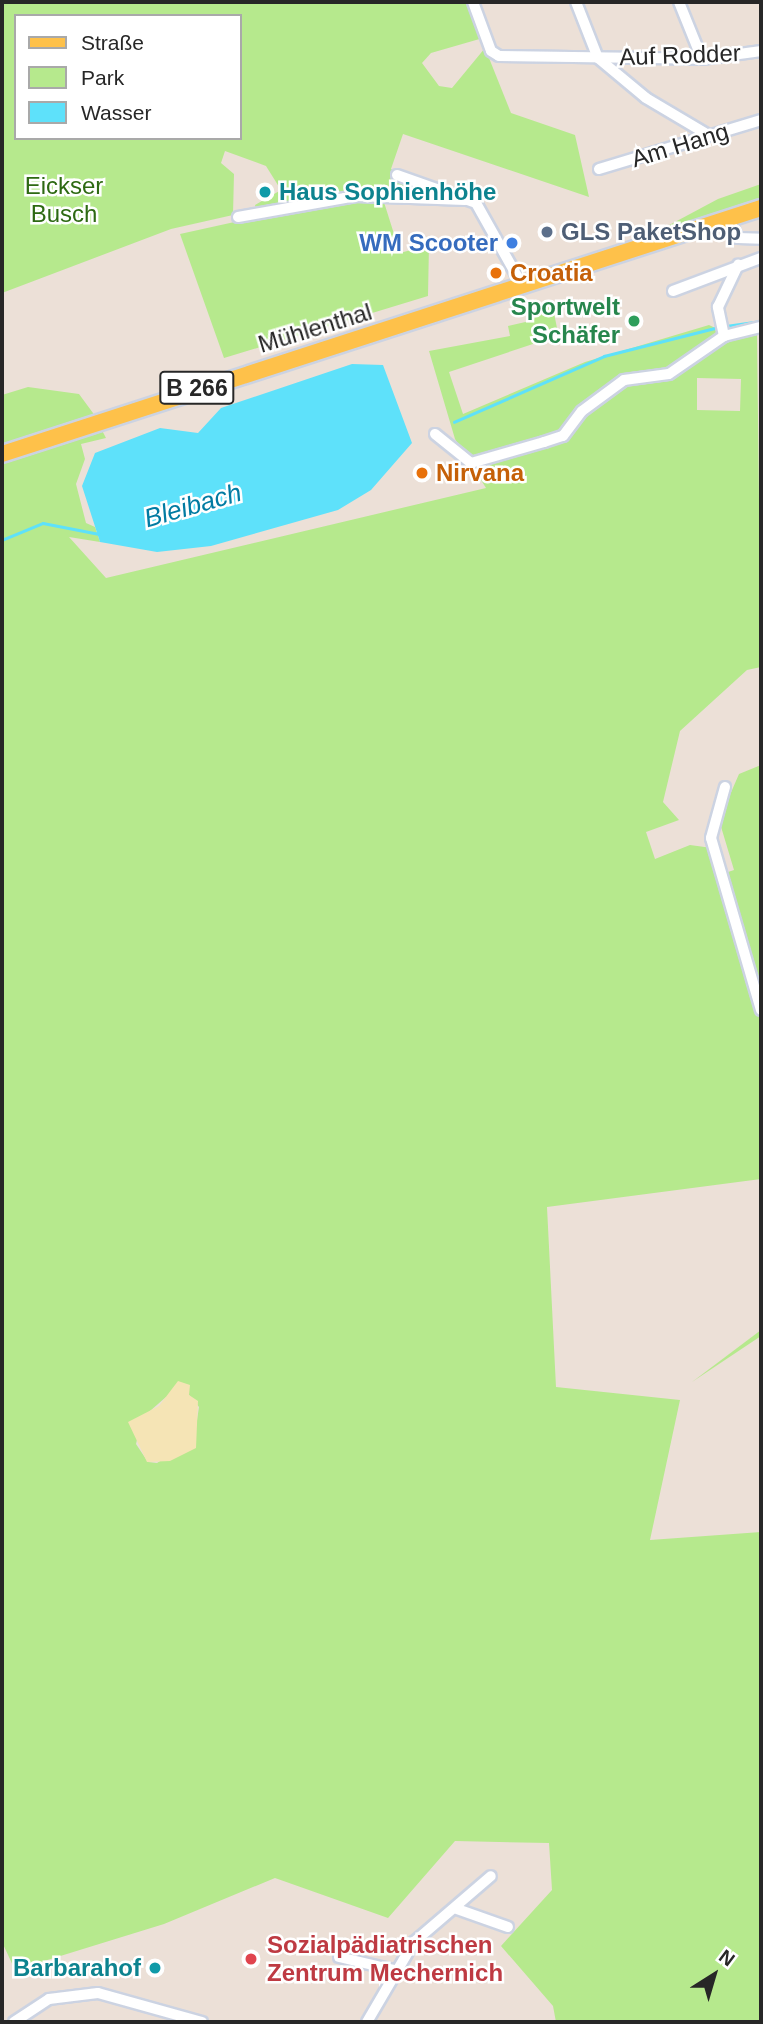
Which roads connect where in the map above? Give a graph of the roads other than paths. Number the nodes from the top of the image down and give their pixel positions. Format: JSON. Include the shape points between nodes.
{"nodes":[{"id":1,"x":473,"y":2,"type":"edge"},
{"id":2,"x":576,"y":2,"type":"edge"},
{"id":3,"x":679,"y":2,"type":"edge"},
{"id":4,"x":761,"y":51,"type":"edge"},
{"id":5,"x":598,"y":58,"type":"junction"},
{"id":6,"x":702,"y":59,"type":"junction"},
{"id":7,"x":761,"y":120,"type":"edge"},
{"id":8,"x":710,"y":136,"type":"junction"},
{"id":9,"x":599,"y":169,"type":"dead end"},
{"id":10,"x":397,"y":174,"type":"dead end"},
{"id":11,"x":465,"y":200,"type":"junction"},
{"id":12,"x":761,"y":208,"type":"edge"},
{"id":13,"x":238,"y":217,"type":"dead end"},
{"id":14,"x":729,"y":219,"type":"junction"},
{"id":15,"x":761,"y":239,"type":"edge"},
{"id":16,"x":761,"y":258,"type":"edge"},
{"id":17,"x":738,"y":265,"type":"junction"},
{"id":18,"x":522,"y":285,"type":"junction"},
{"id":19,"x":673,"y":291,"type":"dead end"},
{"id":20,"x":761,"y":327,"type":"edge"},
{"id":21,"x":722,"y":330,"type":"junction"},
{"id":22,"x":435,"y":434,"type":"dead end"},
{"id":23,"x":2,"y":454,"type":"edge"},
{"id":24,"x":725,"y":787,"type":"dead end"},
{"id":25,"x":761,"y":1010,"type":"edge"},
{"id":26,"x":491,"y":1876,"type":"dead end"},
{"id":27,"x":457,"y":1909,"type":"junction"},
{"id":28,"x":508,"y":1927,"type":"dead end"},
{"id":29,"x":339,"y":1957,"type":"dead end"},
{"id":30,"x":394,"y":1970,"type":"junction"},
{"id":31,"x":195,"y":2021,"type":"edge"},
{"id":32,"x":14,"y":2022,"type":"edge"},
{"id":33,"x":367,"y":2022,"type":"edge"}],
"edges":[{"from":1,"to":5,"type":"street","name":"Auf Rodder","via":[[491,51],[499,56]]},
{"from":2,"to":5,"type":"street"},
{"from":3,"to":6,"type":"street"},
{"from":4,"to":6,"type":"street","name":"Auf Rodder"},
{"from":5,"to":6,"type":"street","name":"Auf Rodder"},
{"from":5,"to":8,"type":"street","via":[[646,99]]},
{"from":7,"to":8,"type":"street","name":"Am Hang"},
{"from":8,"to":9,"type":"street","name":"Am Hang"},
{"from":10,"to":11,"type":"street"},
{"from":11,"to":13,"type":"street","via":[[356,195]]},
{"from":11,"to":18,"type":"street","via":[[484,214]]},
{"from":12,"to":14,"type":"main road","number":"B 266"},
{"from":14,"to":15,"type":"street","via":[[738,238]]},
{"from":14,"to":18,"type":"main road","number":"B 266"},
{"from":16,"to":17,"type":"street"},
{"from":17,"to":19,"type":"street"},
{"from":17,"to":21,"type":"street","via":[[718,307]]},
{"from":18,"to":23,"type":"main road","name":"Mühlenthal","number":"B 266"},
{"from":20,"to":21,"type":"street"},
{"from":21,"to":22,"type":"street","via":[[669,374],[624,380],[599,397],[563,436],[471,463]]},
{"from":24,"to":25,"type":"street","via":[[711,838]]},
{"from":26,"to":27,"type":"street"},
{"from":27,"to":28,"type":"street"},
{"from":27,"to":30,"type":"street","via":[[414,1942]]},
{"from":29,"to":30,"type":"street"},
{"from":30,"to":33,"type":"street"},
{"from":31,"to":32,"type":"street","via":[[117,1996],[80,1993],[39,2004]]}]}
